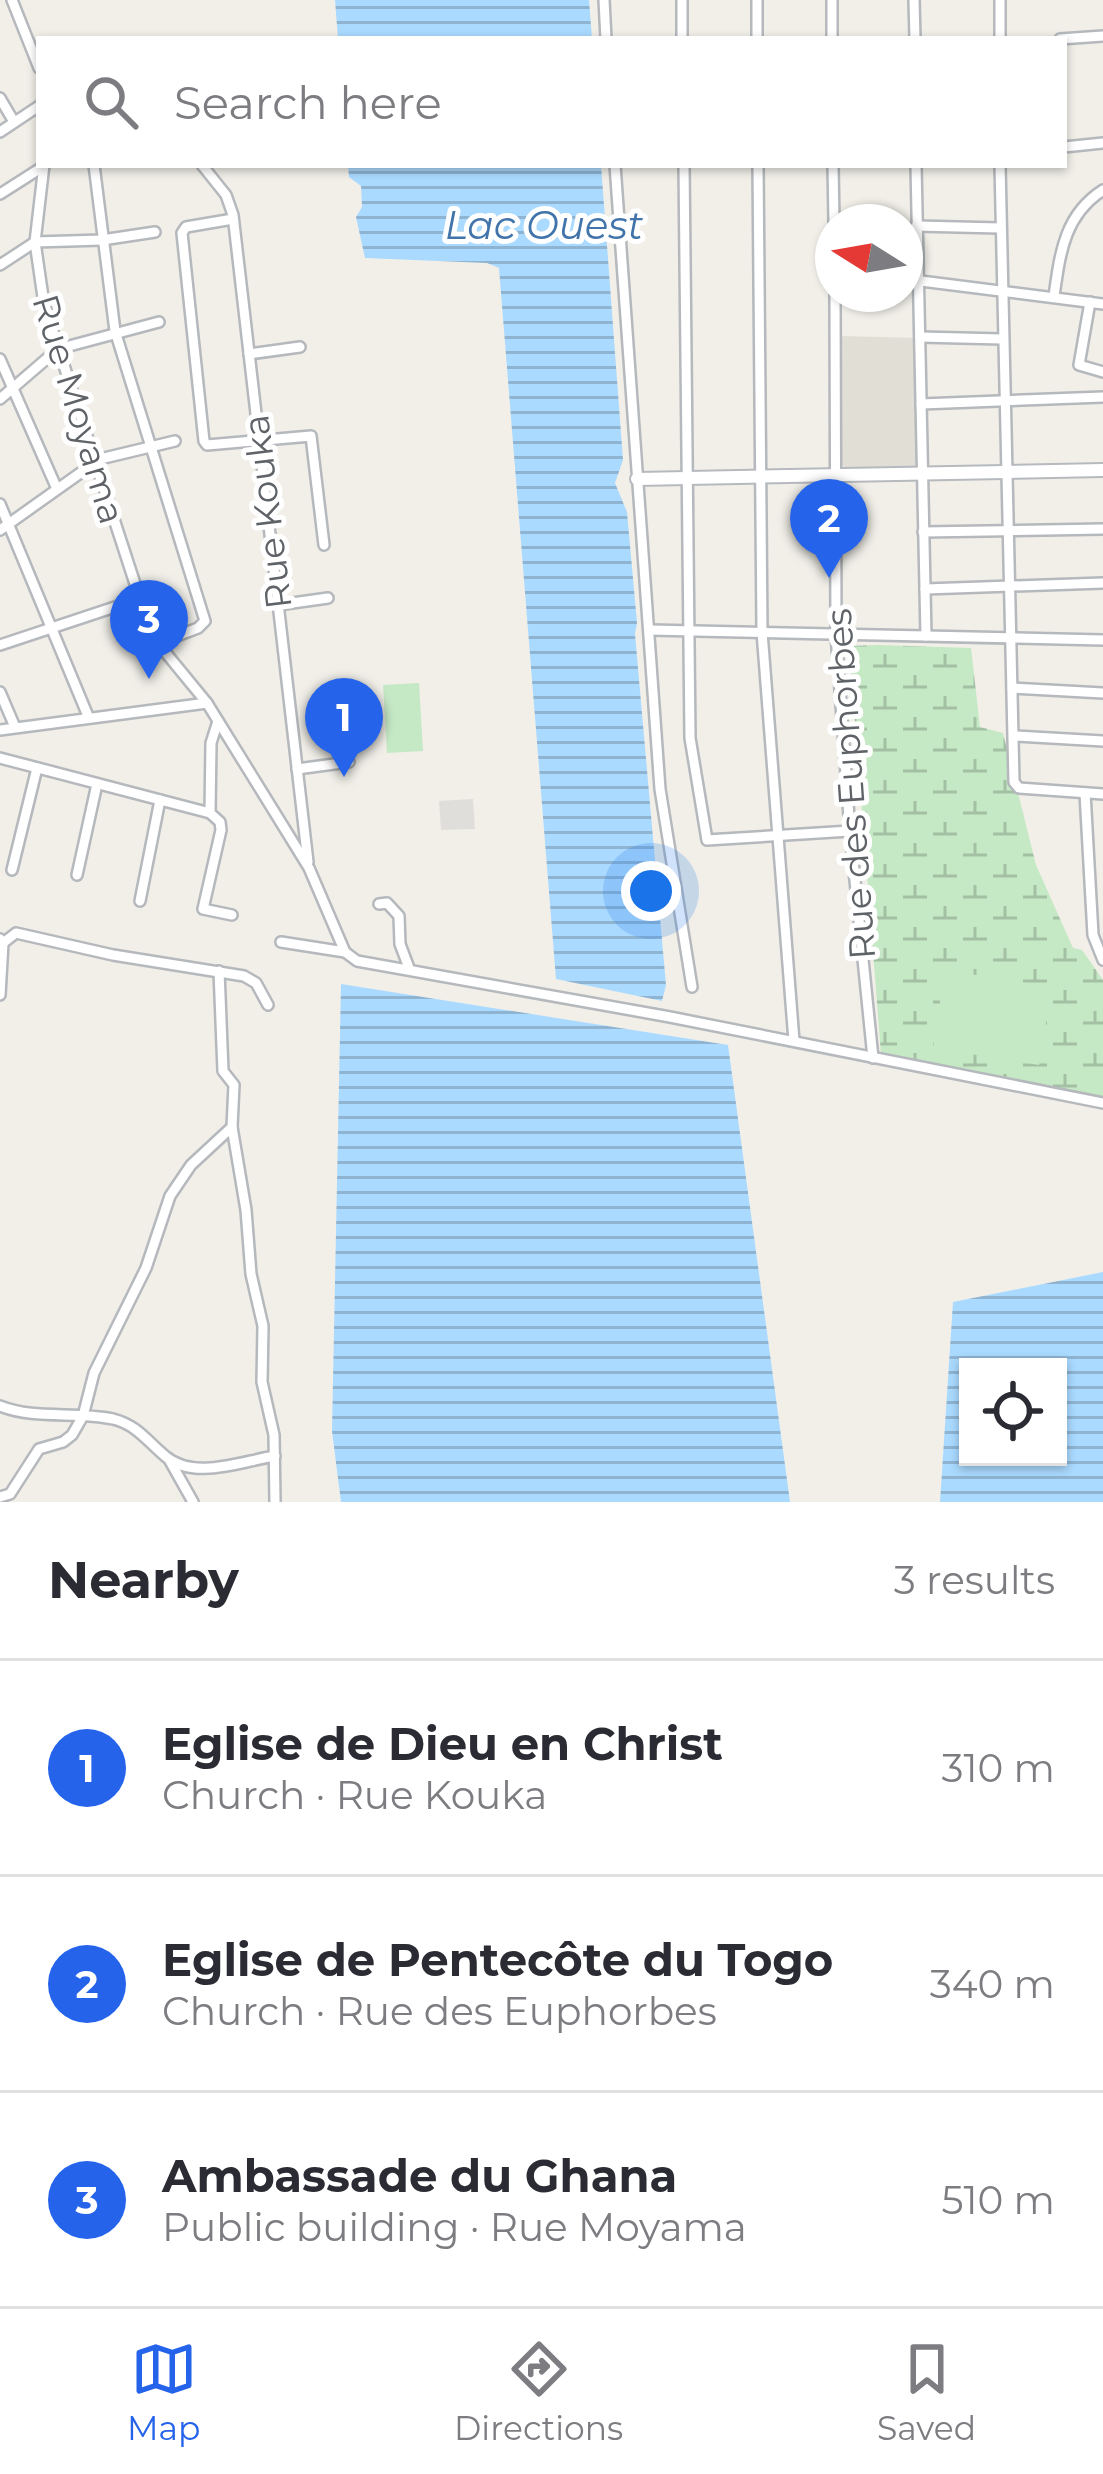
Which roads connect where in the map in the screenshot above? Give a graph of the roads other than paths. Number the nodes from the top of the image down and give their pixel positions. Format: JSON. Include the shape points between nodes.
{"nodes":[{"id":1,"x":12,"y":0,"type":"edge"},
{"id":2,"x":604,"y":0,"type":"edge"},
{"id":3,"x":682,"y":0,"type":"edge"},
{"id":4,"x":757,"y":0,"type":"edge"},
{"id":5,"x":832,"y":0,"type":"edge"},
{"id":6,"x":914,"y":0,"type":"edge"},
{"id":7,"x":1000,"y":0,"type":"edge"},
{"id":8,"x":606,"y":36,"type":"edge"},
{"id":9,"x":682,"y":36,"type":"edge"},
{"id":10,"x":757,"y":36,"type":"edge"},
{"id":11,"x":832,"y":36,"type":"edge"},
{"id":12,"x":915,"y":36,"type":"edge"},
{"id":13,"x":1000,"y":36,"type":"edge"},
{"id":14,"x":1103,"y":36,"type":"edge"},
{"id":15,"x":1067,"y":39,"type":"edge"},
{"id":16,"x":36,"y":60,"type":"edge"},
{"id":17,"x":0,"y":98,"type":"edge"},
{"id":18,"x":36,"y":108,"type":"edge"},
{"id":19,"x":14,"y":122,"type":"junction"},
{"id":20,"x":0,"y":132,"type":"edge"},
{"id":21,"x":1103,"y":143,"type":"edge"},
{"id":22,"x":1067,"y":147,"type":"edge"},
{"id":23,"x":41,"y":168,"type":"edge"},
{"id":24,"x":44,"y":168,"type":"edge"},
{"id":25,"x":94,"y":168,"type":"edge"},
{"id":26,"x":204,"y":168,"type":"edge"},
{"id":27,"x":615,"y":168,"type":"edge"},
{"id":28,"x":684,"y":168,"type":"edge"},
{"id":29,"x":758,"y":168,"type":"edge"},
{"id":30,"x":832,"y":168,"type":"edge"},
{"id":31,"x":916,"y":168,"type":"edge"},
{"id":32,"x":1000,"y":168,"type":"edge"},
{"id":33,"x":1103,"y":190,"type":"edge"},
{"id":34,"x":0,"y":194,"type":"edge"},
{"id":35,"x":833,"y":204,"type":"edge"},
{"id":36,"x":916,"y":204,"type":"edge"},
{"id":37,"x":233,"y":219,"type":"junction"},
{"id":38,"x":923,"y":226,"type":"edge"},
{"id":39,"x":1000,"y":228,"type":"junction"},
{"id":40,"x":155,"y":232,"type":"dead end"},
{"id":41,"x":102,"y":240,"type":"junction"},
{"id":42,"x":34,"y":242,"type":"junction"},
{"id":43,"x":0,"y":265,"type":"edge"},
{"id":44,"x":923,"y":281,"type":"edge"},
{"id":45,"x":1002,"y":291,"type":"junction"},
{"id":46,"x":1054,"y":296,"type":"junction"},
{"id":47,"x":1090,"y":302,"type":"junction"},
{"id":48,"x":1103,"y":304,"type":"edge"},
{"id":49,"x":835,"y":312,"type":"edge"},
{"id":50,"x":920,"y":312,"type":"edge"},
{"id":51,"x":159,"y":322,"type":"dead end"},
{"id":52,"x":115,"y":331,"type":"junction"},
{"id":53,"x":920,"y":337,"type":"junction"},
{"id":54,"x":1002,"y":340,"type":"junction"},
{"id":55,"x":300,"y":347,"type":"dead end"},
{"id":56,"x":58,"y":349,"type":"junction"},
{"id":57,"x":249,"y":354,"type":"junction"},
{"id":58,"x":0,"y":358,"type":"edge"},
{"id":59,"x":1103,"y":371,"type":"edge"},
{"id":60,"x":14,"y":390,"type":"junction"},
{"id":61,"x":1103,"y":398,"type":"edge"},
{"id":62,"x":0,"y":399,"type":"edge"},
{"id":63,"x":1004,"y":402,"type":"junction"},
{"id":64,"x":921,"y":404,"type":"junction"},
{"id":65,"x":175,"y":441,"type":"dead end"},
{"id":66,"x":260,"y":442,"type":"junction"},
{"id":67,"x":151,"y":446,"type":"junction"},
{"id":68,"x":95,"y":465,"type":"junction"},
{"id":69,"x":1103,"y":470,"type":"edge"},
{"id":70,"x":1006,"y":472,"type":"junction"},
{"id":71,"x":921,"y":474,"type":"junction"},
{"id":72,"x":834,"y":476,"type":"junction"},
{"id":73,"x":761,"y":477,"type":"junction"},
{"id":74,"x":687,"y":478,"type":"junction"},
{"id":75,"x":638,"y":479,"type":"junction"},
{"id":76,"x":57,"y":489,"type":"junction"},
{"id":77,"x":0,"y":505,"type":"edge"},
{"id":78,"x":4,"y":528,"type":"edge"},
{"id":79,"x":1103,"y":529,"type":"edge"},
{"id":80,"x":923,"y":532,"type":"junction"},
{"id":81,"x":1006,"y":533,"type":"junction"},
{"id":82,"x":324,"y":545,"type":"dead end"},
{"id":83,"x":1103,"y":583,"type":"edge"},
{"id":84,"x":1009,"y":588,"type":"junction"},
{"id":85,"x":925,"y":589,"type":"junction"},
{"id":86,"x":328,"y":598,"type":"dead end"},
{"id":87,"x":140,"y":599,"type":"junction"},
{"id":88,"x":278,"y":605,"type":"junction"},
{"id":89,"x":52,"y":628,"type":"junction"},
{"id":90,"x":650,"y":630,"type":"junction"},
{"id":91,"x":689,"y":631,"type":"junction"},
{"id":92,"x":762,"y":632,"type":"junction"},
{"id":93,"x":836,"y":634,"type":"junction"},
{"id":94,"x":926,"y":636,"type":"junction"},
{"id":95,"x":1011,"y":638,"type":"junction"},
{"id":96,"x":1103,"y":640,"type":"edge"},
{"id":97,"x":156,"y":644,"type":"junction"},
{"id":98,"x":0,"y":645,"type":"edge"},
{"id":99,"x":1012,"y":688,"type":"junction"},
{"id":100,"x":0,"y":692,"type":"edge"},
{"id":101,"x":1103,"y":693,"type":"edge"},
{"id":102,"x":207,"y":703,"type":"junction"},
{"id":103,"x":88,"y":716,"type":"junction"},
{"id":104,"x":218,"y":721,"type":"junction"},
{"id":105,"x":15,"y":727,"type":"junction"},
{"id":106,"x":0,"y":730,"type":"edge"},
{"id":107,"x":1014,"y":736,"type":"junction"},
{"id":108,"x":1103,"y":742,"type":"edge"},
{"id":109,"x":0,"y":758,"type":"edge"},
{"id":110,"x":349,"y":762,"type":"dead end"},
{"id":111,"x":37,"y":768,"type":"junction"},
{"id":112,"x":297,"y":769,"type":"junction"},
{"id":113,"x":97,"y":784,"type":"junction"},
{"id":114,"x":1085,"y":793,"type":"junction"},
{"id":115,"x":1103,"y":794,"type":"edge"},
{"id":116,"x":160,"y":800,"type":"junction"},
{"id":117,"x":210,"y":813,"type":"junction"},
{"id":118,"x":850,"y":831,"type":"junction"},
{"id":119,"x":780,"y":834,"type":"junction"},
{"id":120,"x":309,"y":868,"type":"junction"},
{"id":121,"x":12,"y":870,"type":"dead end"},
{"id":122,"x":77,"y":875,"type":"dead end"},
{"id":123,"x":140,"y":901,"type":"dead end"},
{"id":124,"x":379,"y":904,"type":"dead end"},
{"id":125,"x":232,"y":915,"type":"dead end"},
{"id":126,"x":2,"y":941,"type":"edge"},
{"id":127,"x":281,"y":942,"type":"dead end"},
{"id":128,"x":345,"y":952,"type":"junction"},
{"id":129,"x":1102,"y":957,"type":"edge"},
{"id":130,"x":409,"y":968,"type":"junction"},
{"id":131,"x":219,"y":971,"type":"junction"},
{"id":132,"x":692,"y":987,"type":"dead end"},
{"id":133,"x":0,"y":994,"type":"edge"},
{"id":134,"x":268,"y":1005,"type":"dead end"},
{"id":135,"x":794,"y":1041,"type":"junction"},
{"id":136,"x":873,"y":1058,"type":"junction"},
{"id":137,"x":1103,"y":1103,"type":"edge"},
{"id":138,"x":232,"y":1127,"type":"junction"},
{"id":139,"x":0,"y":1406,"type":"edge"},
{"id":140,"x":83,"y":1416,"type":"junction"},
{"id":141,"x":275,"y":1456,"type":"junction"},
{"id":142,"x":170,"y":1461,"type":"junction"},
{"id":143,"x":0,"y":1497,"type":"edge"},
{"id":144,"x":193,"y":1502,"type":"edge"},
{"id":145,"x":275,"y":1502,"type":"edge"}],
"edges":[{"from":1,"to":16,"type":"street"},
{"from":2,"to":8,"type":"street"},
{"from":3,"to":9,"type":"street"},
{"from":4,"to":10,"type":"street"},
{"from":5,"to":11,"type":"street"},
{"from":6,"to":12,"type":"street"},
{"from":7,"to":13,"type":"street"},
{"from":14,"to":15,"type":"street"},
{"from":17,"to":19,"type":"street"},
{"from":18,"to":19,"type":"street"},
{"from":19,"to":20,"type":"street"},
{"from":21,"to":22,"type":"street"},
{"from":23,"to":34,"type":"street"},
{"from":24,"to":42,"type":"street","name":"Rue Moyama"},
{"from":25,"to":41,"type":"street"},
{"from":26,"to":37,"type":"street","name":"Rue Kouka"},
{"from":27,"to":75,"type":"street"},
{"from":28,"to":74,"type":"street"},
{"from":29,"to":73,"type":"street"},
{"from":30,"to":35,"type":"street"},
{"from":31,"to":36,"type":"street"},
{"from":32,"to":39,"type":"street"},
{"from":33,"to":46,"type":"street","via":[[1064,236]]},
{"from":37,"to":57,"type":"street","name":"Rue Kouka"},
{"from":37,"to":66,"type":"street","via":[[182,233],[204,441]]},
{"from":38,"to":39,"type":"street"},
{"from":39,"to":45,"type":"street"},
{"from":40,"to":41,"type":"street"},
{"from":41,"to":42,"type":"street"},
{"from":41,"to":52,"type":"street"},
{"from":42,"to":43,"type":"street"},
{"from":42,"to":56,"type":"street","name":"Rue Moyama"},
{"from":44,"to":45,"type":"street"},
{"from":45,"to":46,"type":"street"},
{"from":45,"to":54,"type":"street"},
{"from":46,"to":47,"type":"street"},
{"from":47,"to":48,"type":"street"},
{"from":47,"to":59,"type":"street","via":[[1080,367]]},
{"from":49,"to":72,"type":"street","name":"Rue des Euphorbes"},
{"from":50,"to":53,"type":"street"},
{"from":51,"to":52,"type":"street"},
{"from":52,"to":56,"type":"street"},
{"from":52,"to":67,"type":"street"},
{"from":53,"to":54,"type":"street"},
{"from":53,"to":64,"type":"street"},
{"from":54,"to":63,"type":"street"},
{"from":55,"to":57,"type":"street"},
{"from":56,"to":60,"type":"street"},
{"from":56,"to":68,"type":"street","name":"Rue Moyama"},
{"from":57,"to":66,"type":"street","name":"Rue Kouka"},
{"from":58,"to":60,"type":"street"},
{"from":60,"to":62,"type":"street"},
{"from":60,"to":76,"type":"street"},
{"from":61,"to":63,"type":"street"},
{"from":63,"to":64,"type":"street"},
{"from":63,"to":70,"type":"street"},
{"from":64,"to":71,"type":"street"},
{"from":65,"to":67,"type":"street"},
{"from":66,"to":82,"type":"street","via":[[311,436]]},
{"from":66,"to":88,"type":"street","name":"Rue Kouka"},
{"from":67,"to":68,"type":"street"},
{"from":67,"to":97,"type":"street","via":[[205,622]]},
{"from":68,"to":76,"type":"street"},
{"from":68,"to":87,"type":"street","name":"Rue Moyama"},
{"from":69,"to":70,"type":"street"},
{"from":70,"to":71,"type":"street"},
{"from":70,"to":81,"type":"street"},
{"from":71,"to":72,"type":"street"},
{"from":71,"to":80,"type":"street"},
{"from":72,"to":73,"type":"street"},
{"from":72,"to":93,"type":"street","name":"Rue des Euphorbes"},
{"from":73,"to":74,"type":"street"},
{"from":73,"to":92,"type":"street"},
{"from":74,"to":75,"type":"street"},
{"from":74,"to":91,"type":"street"},
{"from":75,"to":90,"type":"street"},
{"from":76,"to":78,"type":"street"},
{"from":77,"to":78,"type":"street"},
{"from":78,"to":89,"type":"street"},
{"from":79,"to":81,"type":"street"},
{"from":80,"to":81,"type":"street"},
{"from":80,"to":85,"type":"street"},
{"from":81,"to":84,"type":"street"},
{"from":83,"to":84,"type":"street"},
{"from":84,"to":85,"type":"street"},
{"from":84,"to":95,"type":"street"},
{"from":85,"to":94,"type":"street"},
{"from":86,"to":88,"type":"street"},
{"from":87,"to":89,"type":"street"},
{"from":87,"to":97,"type":"street","name":"Rue Moyama"},
{"from":88,"to":112,"type":"street","name":"Rue Kouka"},
{"from":89,"to":98,"type":"street"},
{"from":89,"to":103,"type":"street"},
{"from":90,"to":91,"type":"street"},
{"from":90,"to":132,"type":"street","via":[[660,789]]},
{"from":91,"to":92,"type":"street"},
{"from":91,"to":119,"type":"street","via":[[690,751],[707,840]]},
{"from":92,"to":93,"type":"street"},
{"from":92,"to":119,"type":"street"},
{"from":93,"to":94,"type":"street"},
{"from":93,"to":118,"type":"street","name":"Rue des Euphorbes"},
{"from":94,"to":95,"type":"street"},
{"from":95,"to":96,"type":"street"},
{"from":95,"to":99,"type":"street"},
{"from":97,"to":102,"type":"street","name":"Rue Moyama"},
{"from":99,"to":101,"type":"street"},
{"from":99,"to":107,"type":"street"},
{"from":100,"to":105,"type":"street"},
{"from":102,"to":103,"type":"street"},
{"from":102,"to":104,"type":"street","name":"Rue Moyama"},
{"from":103,"to":105,"type":"street"},
{"from":104,"to":117,"type":"street"},
{"from":104,"to":120,"type":"street","name":"Rue Moyama"},
{"from":105,"to":106,"type":"street"},
{"from":107,"to":108,"type":"street"},
{"from":107,"to":114,"type":"street","via":[[1019,788]]},
{"from":109,"to":111,"type":"street"},
{"from":110,"to":112,"type":"street"},
{"from":111,"to":113,"type":"street"},
{"from":111,"to":121,"type":"street"},
{"from":112,"to":120,"type":"street","name":"Rue Kouka"},
{"from":113,"to":116,"type":"street"},
{"from":113,"to":122,"type":"street"},
{"from":114,"to":115,"type":"street"},
{"from":114,"to":129,"type":"street","via":[[1093,935]]},
{"from":116,"to":117,"type":"street"},
{"from":116,"to":123,"type":"street"},
{"from":117,"to":125,"type":"street","via":[[221,830],[203,909]]},
{"from":118,"to":119,"type":"street"},
{"from":118,"to":136,"type":"street","name":"Rue des Euphorbes"},
{"from":119,"to":135,"type":"street"},
{"from":120,"to":128,"type":"street","name":"Rue Moyama"},
{"from":124,"to":130,"type":"street","via":[[399,916]]},
{"from":126,"to":131,"type":"street","via":[[16,933]]},
{"from":126,"to":133,"type":"street"},
{"from":127,"to":128,"type":"street"},
{"from":128,"to":130,"type":"street"},
{"from":130,"to":135,"type":"street"},
{"from":131,"to":134,"type":"street","via":[[256,983]]},
{"from":131,"to":138,"type":"street"},
{"from":135,"to":136,"type":"street"},
{"from":136,"to":137,"type":"street"},
{"from":138,"to":140,"type":"street","via":[[170,1196]]},
{"from":138,"to":141,"type":"street"},
{"from":139,"to":140,"type":"street"},
{"from":140,"to":142,"type":"street","via":[[139,1429]]},
{"from":140,"to":143,"type":"street","via":[[64,1442],[39,1449]]},
{"from":141,"to":142,"type":"street","via":[[212,1468]]},
{"from":141,"to":145,"type":"street"},
{"from":142,"to":144,"type":"street"}]}
